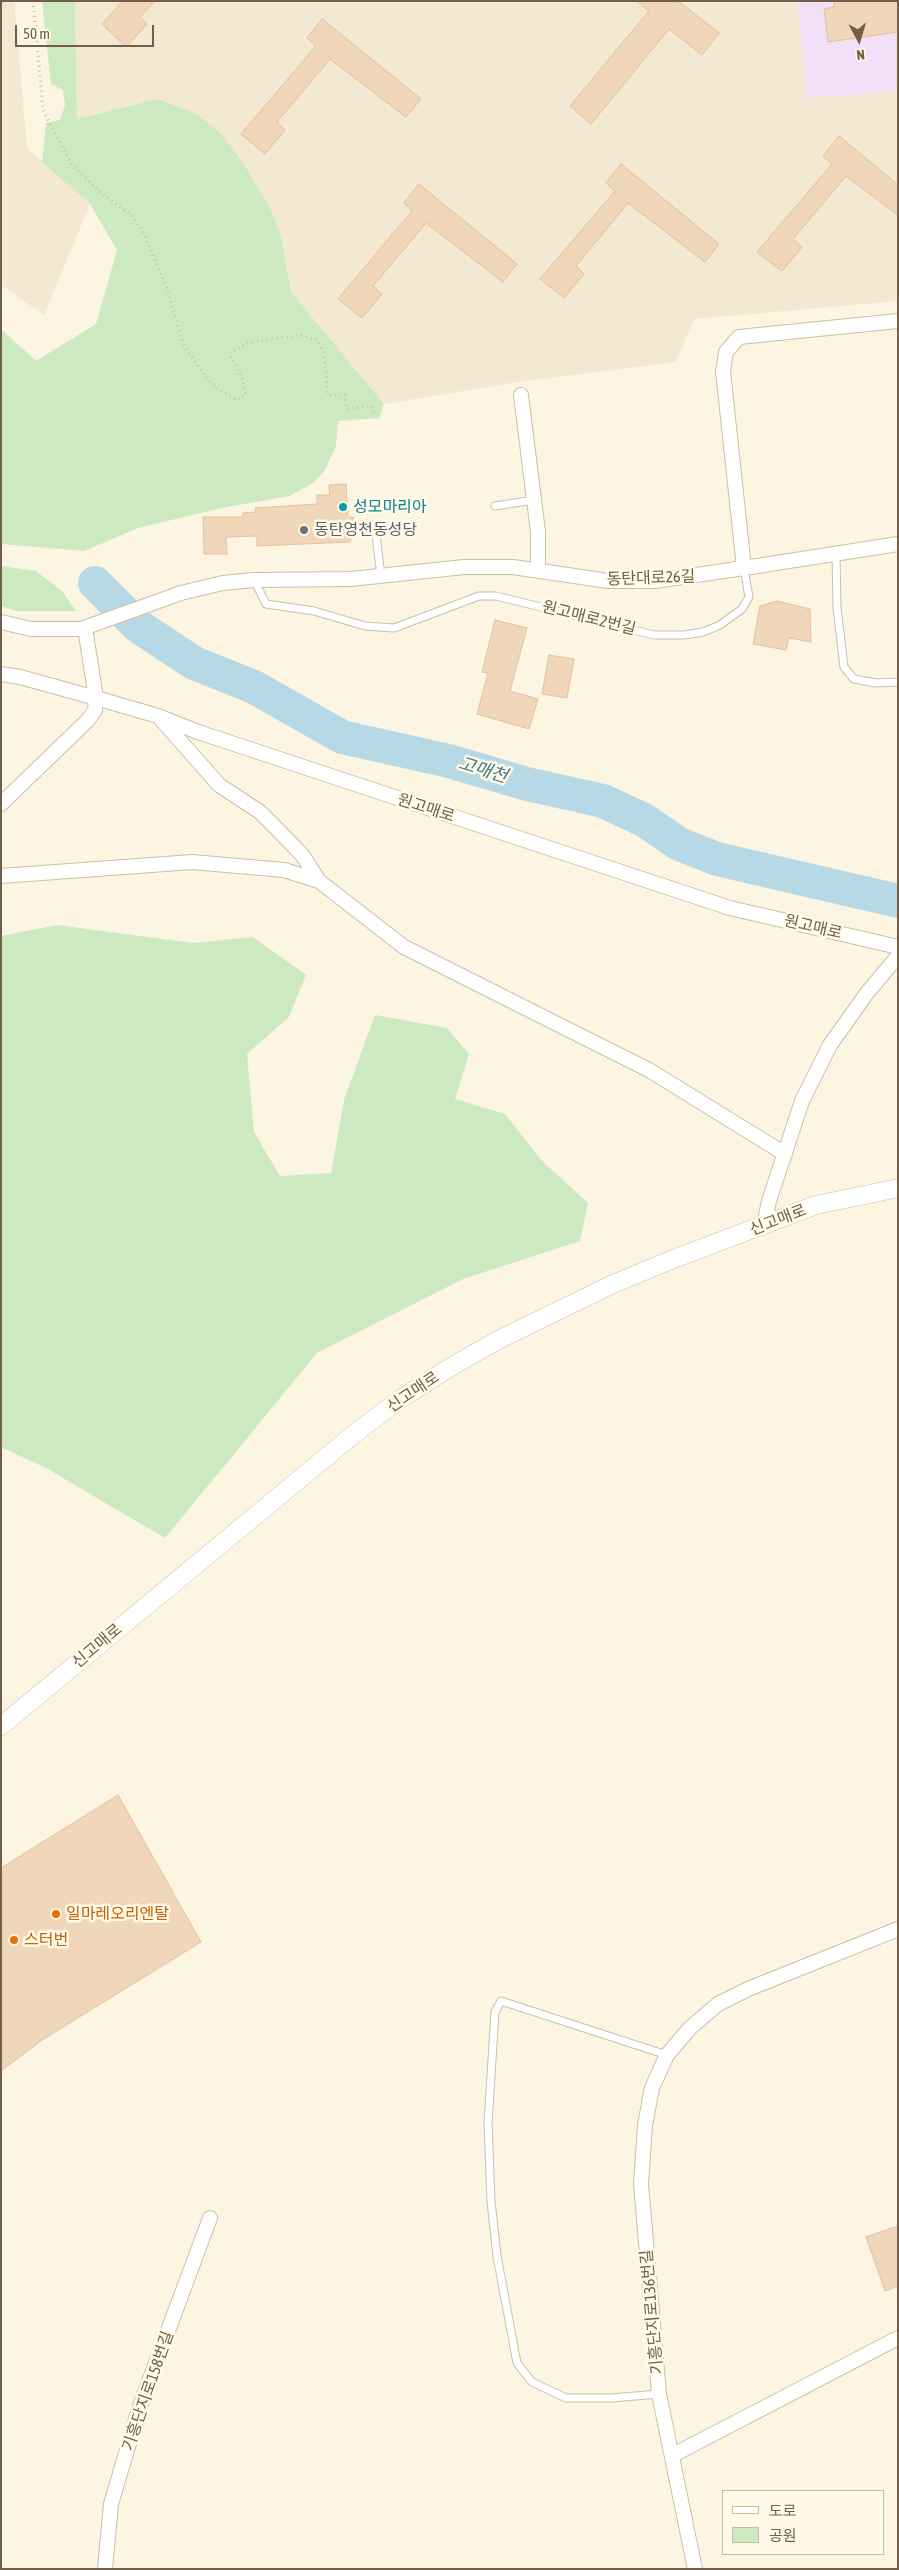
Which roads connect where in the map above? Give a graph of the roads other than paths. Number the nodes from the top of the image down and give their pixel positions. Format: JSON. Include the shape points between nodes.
{"nodes":[{"id":1,"x":898,"y":321,"type":"edge"},
{"id":2,"x":521,"y":395,"type":"dead end"},
{"id":3,"x":534,"y":500,"type":"junction"},
{"id":4,"x":495,"y":506,"type":"dead end"},
{"id":5,"x":376,"y":535,"type":"dead end"},
{"id":6,"x":898,"y":544,"type":"edge"},
{"id":7,"x":836,"y":554,"type":"junction"},
{"id":8,"x":744,"y":568,"type":"junction"},
{"id":9,"x":538,"y":571,"type":"junction"},
{"id":10,"x":381,"y":576,"type":"junction"},
{"id":11,"x":254,"y":580,"type":"junction"},
{"id":12,"x":1,"y":622,"type":"edge"},
{"id":13,"x":91,"y":626,"type":"junction"},
{"id":14,"x":1,"y":674,"type":"edge"},
{"id":15,"x":898,"y":682,"type":"edge"},
{"id":16,"x":96,"y":698,"type":"junction"},
{"id":17,"x":158,"y":716,"type":"junction"},
{"id":18,"x":1,"y":804,"type":"edge"},
{"id":19,"x":1,"y":876,"type":"edge"},
{"id":20,"x":319,"y":881,"type":"junction"},
{"id":21,"x":898,"y":947,"type":"edge"},
{"id":22,"x":898,"y":956,"type":"edge"},
{"id":23,"x":785,"y":1154,"type":"junction"},
{"id":24,"x":898,"y":1188,"type":"edge"},
{"id":25,"x":764,"y":1225,"type":"junction"},
{"id":26,"x":1,"y":1726,"type":"edge"},
{"id":27,"x":898,"y":1929,"type":"edge"},
{"id":28,"x":667,"y":2055,"type":"junction"},
{"id":29,"x":210,"y":2218,"type":"dead end"},
{"id":30,"x":898,"y":2338,"type":"edge"},
{"id":31,"x":659,"y":2394,"type":"junction"},
{"id":32,"x":673,"y":2455,"type":"junction"},
{"id":33,"x":105,"y":2569,"type":"edge"},
{"id":34,"x":695,"y":2569,"type":"edge"}],
"edges":[{"from":1,"to":8,"type":"street","via":[[739,337],[726,352],[723,371]]},
{"from":2,"to":3,"type":"street"},
{"from":3,"to":4,"type":"lane"},
{"from":3,"to":9,"type":"street"},
{"from":5,"to":10,"type":"lane"},
{"from":6,"to":7,"type":"street"},
{"from":7,"to":8,"type":"street"},
{"from":7,"to":15,"type":"lane","via":[[837,608],[844,667],[854,679]]},
{"from":8,"to":9,"type":"street","name":"동탄대로26길","via":[[655,581],[608,581]]},
{"from":8,"to":11,"type":"lane","name":"원고매로2번길","via":[[749,597],[742,609],[703,632],[684,635],[654,635],[496,596],[480,596],[394,628],[365,626],[314,611],[266,604]]},
{"from":9,"to":10,"type":"street","name":"동탄대로26길","via":[[513,567],[464,567]]},
{"from":10,"to":11,"type":"street","name":"동탄대로26길"},
{"from":11,"to":13,"type":"street","name":"동탄대로26길","via":[[223,583],[164,599]]},
{"from":12,"to":13,"type":"street","via":[[32,629]]},
{"from":13,"to":16,"type":"street"},
{"from":14,"to":16,"type":"street"},
{"from":16,"to":17,"type":"street","name":"원고매로"},
{"from":16,"to":18,"type":"street","via":[[88,720]]},
{"from":17,"to":20,"type":"street","via":[[219,785],[274,825],[303,856]]},
{"from":17,"to":21,"type":"street","name":"원고매로","via":[[730,908]]},
{"from":19,"to":20,"type":"street","via":[[192,862],[284,870]]},
{"from":20,"to":23,"type":"street","via":[[404,947],[648,1070]]},
{"from":22,"to":23,"type":"street","via":[[830,1045],[802,1100]]},
{"from":23,"to":25,"type":"street","via":[[766,1209]]},
{"from":24,"to":25,"type":"street","name":"신고매로","via":[[816,1205]]},
{"from":25,"to":26,"type":"street","name":"신고매로","via":[[613,1284],[498,1340],[402,1398]]},
{"from":27,"to":28,"type":"street","name":"기흥단지로136번길","via":[[748,1988],[718,2004],[690,2028]]},
{"from":28,"to":31,"type":"street","name":"기흥단지로136번길","via":[[652,2088],[645,2125],[641,2184]]},
{"from":28,"to":31,"type":"lane","via":[[501,2000],[495,2012],[488,2123],[498,2265],[517,2363],[532,2382],[566,2398]]},
{"from":29,"to":33,"type":"street","name":"기흥단지로158번길","via":[[135,2424],[111,2504]]},
{"from":30,"to":32,"type":"street"},
{"from":31,"to":32,"type":"street","name":"기흥단지로136번길"},
{"from":32,"to":34,"type":"street","name":"기흥단지로136번길"}]}
